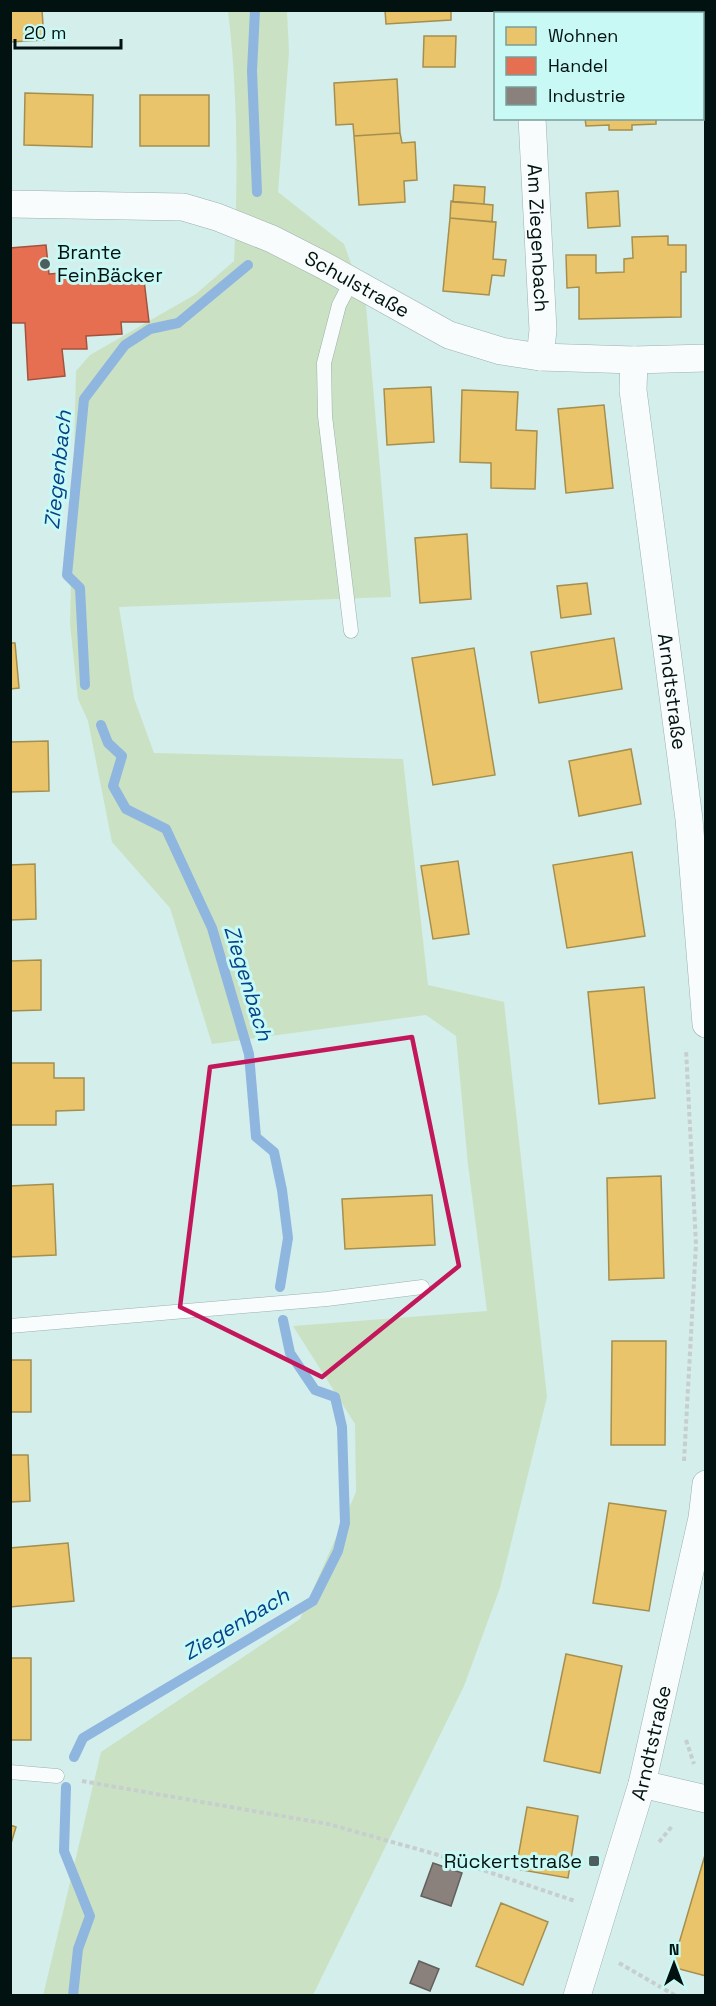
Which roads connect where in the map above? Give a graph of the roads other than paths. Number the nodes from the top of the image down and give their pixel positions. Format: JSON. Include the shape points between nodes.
{"nodes":[{"id":1,"x":532,"y":120,"type":"edge"},
{"id":2,"x":10,"y":204,"type":"edge"},
{"id":3,"x":351,"y":282,"type":"junction"},
{"id":4,"x":540,"y":357,"type":"junction"},
{"id":5,"x":705,"y":358,"type":"edge"},
{"id":6,"x":634,"y":360,"type":"junction"},
{"id":7,"x":351,"y":630,"type":"dead end"},
{"id":8,"x":705,"y":1024,"type":"edge"},
{"id":9,"x":422,"y":1287,"type":"dead end"},
{"id":10,"x":10,"y":1326,"type":"edge"},
{"id":11,"x":705,"y":1484,"type":"edge"},
{"id":12,"x":10,"y":1772,"type":"edge"},
{"id":13,"x":57,"y":1776,"type":"dead end"},
{"id":14,"x":642,"y":1784,"type":"junction"},
{"id":15,"x":705,"y":1799,"type":"edge"},
{"id":16,"x":577,"y":1995,"type":"edge"}],
"edges":[{"from":1,"to":4,"type":"street","name":"Am Ziegenbach","via":[[543,330]]},
{"from":2,"to":3,"type":"street","name":"Schulstraße","via":[[183,207],[272,239]]},
{"from":3,"to":4,"type":"street","name":"Schulstraße","via":[[448,334],[501,351]]},
{"from":3,"to":7,"type":"lane","via":[[339,305],[324,363],[325,416]]},
{"from":4,"to":6,"type":"street","name":"Schulstraße"},
{"from":5,"to":6,"type":"street","name":"Schulstraße"},
{"from":6,"to":8,"type":"street","name":"Arndtstraße","via":[[633,390],[689,819]]},
{"from":9,"to":10,"type":"lane"},
{"from":11,"to":14,"type":"street","name":"Arndtstraße","via":[[702,1518]]},
{"from":12,"to":13,"type":"lane"},
{"from":14,"to":15,"type":"street"},
{"from":14,"to":16,"type":"street","name":"Arndtstraße"}]}
